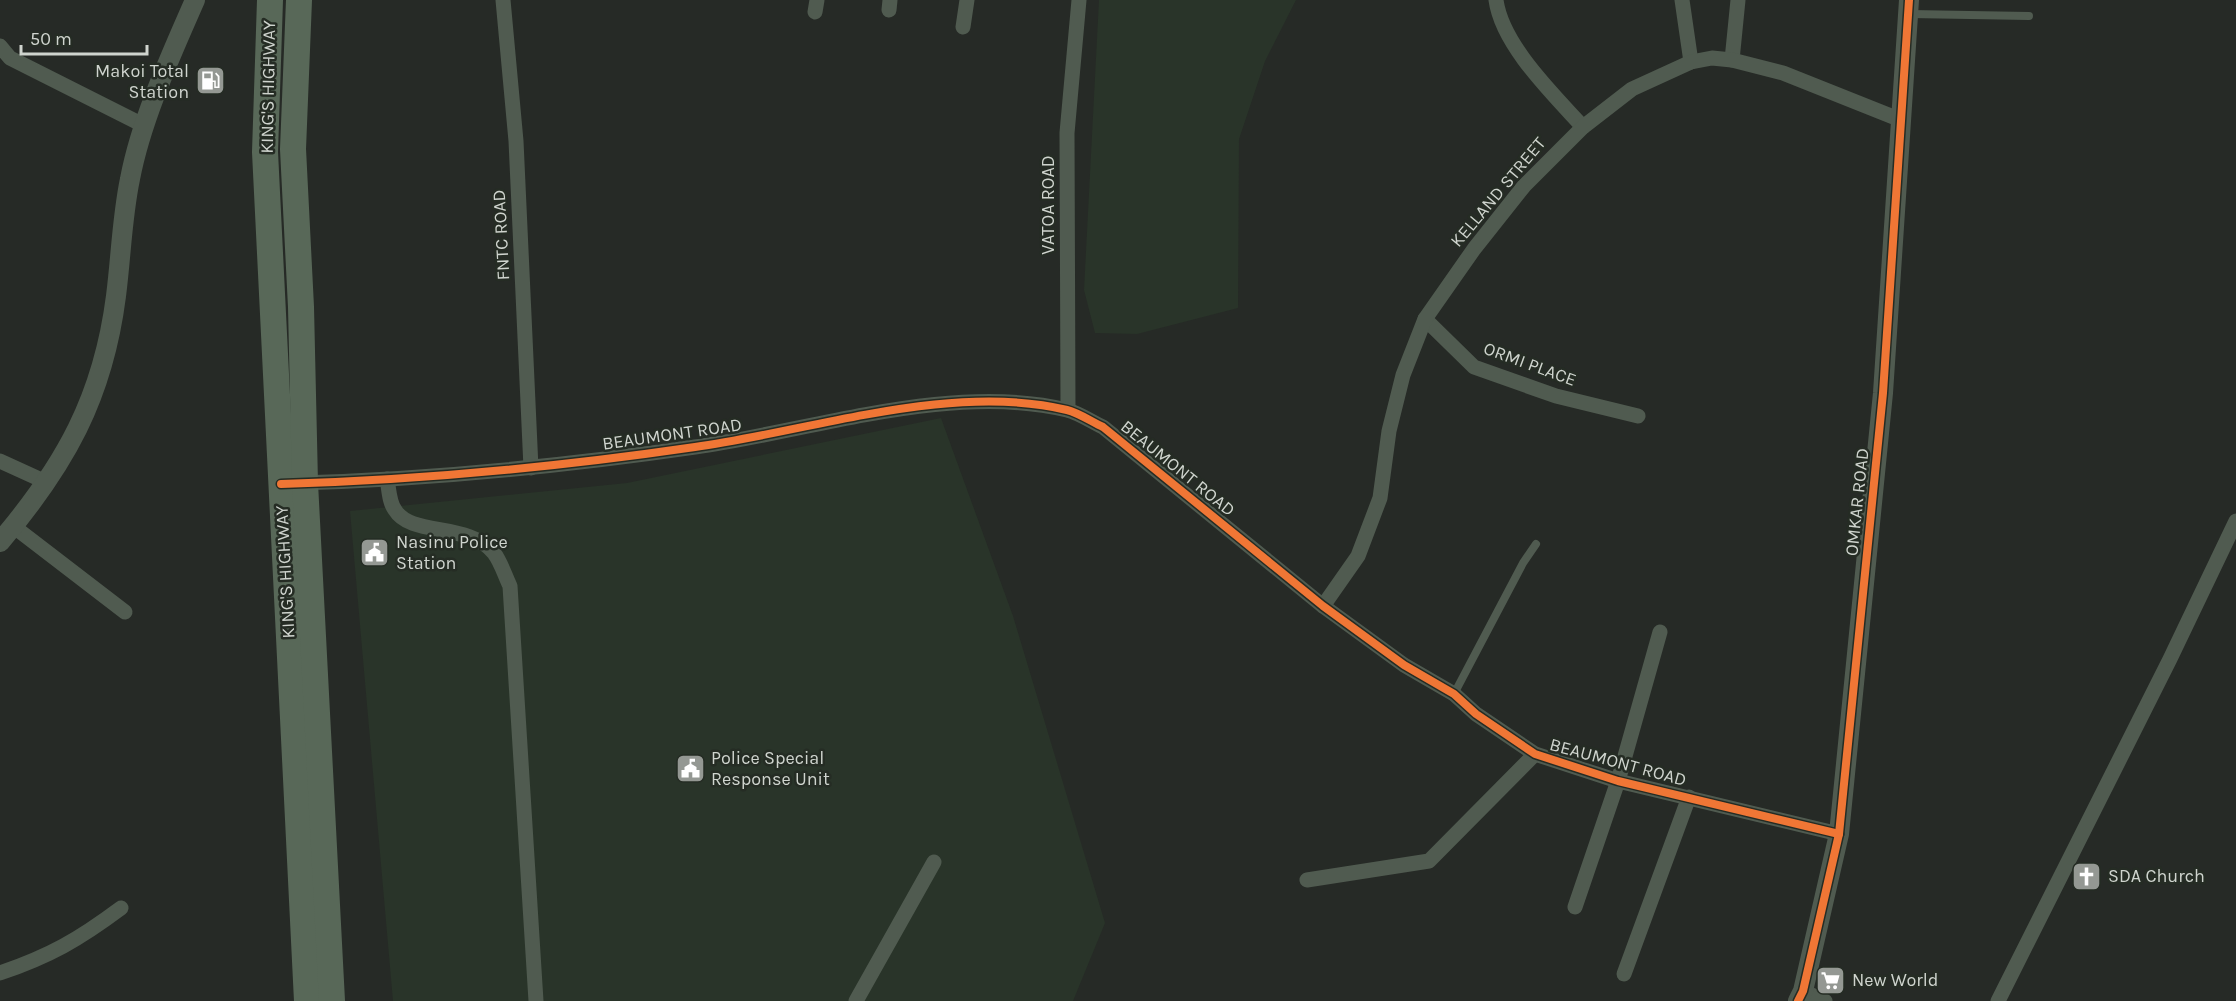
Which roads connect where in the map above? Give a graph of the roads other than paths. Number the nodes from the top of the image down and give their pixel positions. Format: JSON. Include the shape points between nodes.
{"nodes":[{"id":1,"x":195,"y":0,"type":"edge"},
{"id":2,"x":270,"y":0,"type":"edge"},
{"id":3,"x":298,"y":0,"type":"edge"},
{"id":4,"x":503,"y":0,"type":"edge"},
{"id":5,"x":967,"y":0,"type":"edge"},
{"id":6,"x":1079,"y":0,"type":"edge"},
{"id":7,"x":1496,"y":0,"type":"edge"},
{"id":8,"x":1682,"y":0,"type":"edge"},
{"id":9,"x":1738,"y":0,"type":"edge"},
{"id":10,"x":1909,"y":7,"type":"edge"},
{"id":11,"x":2029,"y":16,"type":"dead end"},
{"id":12,"x":963,"y":27,"type":"dead end"},
{"id":13,"x":0,"y":46,"type":"edge"},
{"id":14,"x":1732,"y":60,"type":"junction"},
{"id":15,"x":1691,"y":62,"type":"junction"},
{"id":16,"x":1901,"y":120,"type":"junction"},
{"id":17,"x":145,"y":126,"type":"junction"},
{"id":18,"x":1583,"y":127,"type":"junction"},
{"id":19,"x":1425,"y":320,"type":"junction"},
{"id":20,"x":1068,"y":410,"type":"junction"},
{"id":21,"x":1638,"y":416,"type":"dead end"},
{"id":22,"x":0,"y":461,"type":"edge"},
{"id":23,"x":531,"y":468,"type":"junction"},
{"id":24,"x":387,"y":479,"type":"junction"},
{"id":25,"x":46,"y":482,"type":"junction"},
{"id":26,"x":293,"y":483,"type":"junction"},
{"id":27,"x":2236,"y":521,"type":"edge"},
{"id":28,"x":13,"y":526,"type":"junction"},
{"id":29,"x":0,"y":542,"type":"edge"},
{"id":30,"x":1536,"y":544,"type":"dead end"},
{"id":31,"x":1323,"y":606,"type":"junction"},
{"id":32,"x":125,"y":612,"type":"dead end"},
{"id":33,"x":1660,"y":632,"type":"dead end"},
{"id":34,"x":1454,"y":694,"type":"junction"},
{"id":35,"x":1535,"y":754,"type":"junction"},
{"id":36,"x":1618,"y":781,"type":"junction"},
{"id":37,"x":1689,"y":797,"type":"junction"},
{"id":38,"x":1839,"y":834,"type":"junction"},
{"id":39,"x":934,"y":862,"type":"dead end"},
{"id":40,"x":1307,"y":880,"type":"dead end"},
{"id":41,"x":1575,"y":907,"type":"dead end"},
{"id":42,"x":120,"y":908,"type":"dead end"},
{"id":43,"x":0,"y":973,"type":"edge"},
{"id":44,"x":1624,"y":974,"type":"dead end"},
{"id":45,"x":1801,"y":996,"type":"edge"},
{"id":46,"x":307,"y":1001,"type":"edge"},
{"id":47,"x":332,"y":1001,"type":"edge"},
{"id":48,"x":536,"y":1001,"type":"edge"},
{"id":49,"x":856,"y":1001,"type":"edge"},
{"id":50,"x":1825,"y":1001,"type":"edge"},
{"id":51,"x":1998,"y":1001,"type":"edge"}],
"edges":[{"from":1,"to":17,"type":"street"},
{"from":2,"to":26,"type":"highway","name":"KING'S HIGHWAY","via":[[265,152]]},
{"from":3,"to":26,"type":"highway","name":"KING'S HIGHWAY","via":[[293,149],[301,307]]},
{"from":4,"to":23,"type":"street","name":"FNTC ROAD","via":[[516,141]]},
{"from":5,"to":12,"type":"street"},
{"from":6,"to":20,"type":"street","name":"VATOA ROAD","via":[[1067,133]]},
{"from":7,"to":18,"type":"street","via":[[1498,14],[1516,47]]},
{"from":8,"to":15,"type":"street"},
{"from":9,"to":14,"type":"street"},
{"from":10,"to":11,"type":"lane"},
{"from":10,"to":16,"type":"street","name":"OMKAR ROAD"},
{"from":13,"to":17,"type":"street","via":[[10,58]]},
{"from":14,"to":15,"type":"street","name":"KELLAND STREET"},
{"from":14,"to":16,"type":"street","name":"KELLAND STREET","via":[[1783,73]]},
{"from":15,"to":18,"type":"street","name":"KELLAND STREET","via":[[1632,89]]},
{"from":16,"to":38,"type":"street","name":"OMKAR ROAD","via":[[1883,393]]},
{"from":17,"to":25,"type":"street","via":[[130,178],[116,297],[97,383],[79,430]]},
{"from":18,"to":19,"type":"street","name":"KELLAND STREET","via":[[1524,186]]},
{"from":19,"to":21,"type":"street","name":"ORMI PLACE","via":[[1474,367],[1556,396]]},
{"from":19,"to":31,"type":"street","name":"KELLAND STREET","via":[[1403,375],[1389,431],[1380,498],[1358,556]]},
{"from":20,"to":23,"type":"street","name":"BEAUMONT ROAD","via":[[996,401],[922,407],[698,447]]},
{"from":20,"to":31,"type":"street","name":"BEAUMONT ROAD","via":[[1103,427]]},
{"from":22,"to":25,"type":"street"},
{"from":23,"to":24,"type":"street","name":"BEAUMONT ROAD"},
{"from":24,"to":26,"type":"street","name":"BEAUMONT ROAD"},
{"from":24,"to":48,"type":"street","via":[[394,510],[404,521],[472,538],[493,552],[510,586]]},
{"from":25,"to":28,"type":"street"},
{"from":26,"to":46,"type":"highway","name":"KING'S HIGHWAY"},
{"from":26,"to":47,"type":"highway","name":"KING'S HIGHWAY"},
{"from":27,"to":51,"type":"street"},
{"from":28,"to":29,"type":"street"},
{"from":28,"to":32,"type":"street"},
{"from":30,"to":34,"type":"lane"},
{"from":31,"to":34,"type":"street","name":"BEAUMONT ROAD"},
{"from":33,"to":36,"type":"street"},
{"from":34,"to":35,"type":"street","name":"BEAUMONT ROAD"},
{"from":35,"to":36,"type":"street","name":"BEAUMONT ROAD"},
{"from":35,"to":40,"type":"street","via":[[1429,861]]},
{"from":36,"to":37,"type":"street","name":"BEAUMONT ROAD"},
{"from":36,"to":41,"type":"street"},
{"from":37,"to":38,"type":"street","name":"BEAUMONT ROAD"},
{"from":37,"to":44,"type":"street"},
{"from":38,"to":45,"type":"street","name":"OMKAR ROAD"},
{"from":39,"to":49,"type":"street"},
{"from":42,"to":43,"type":"street","via":[[82,938],[39,960]]},
{"from":45,"to":50,"type":"street"}]}
